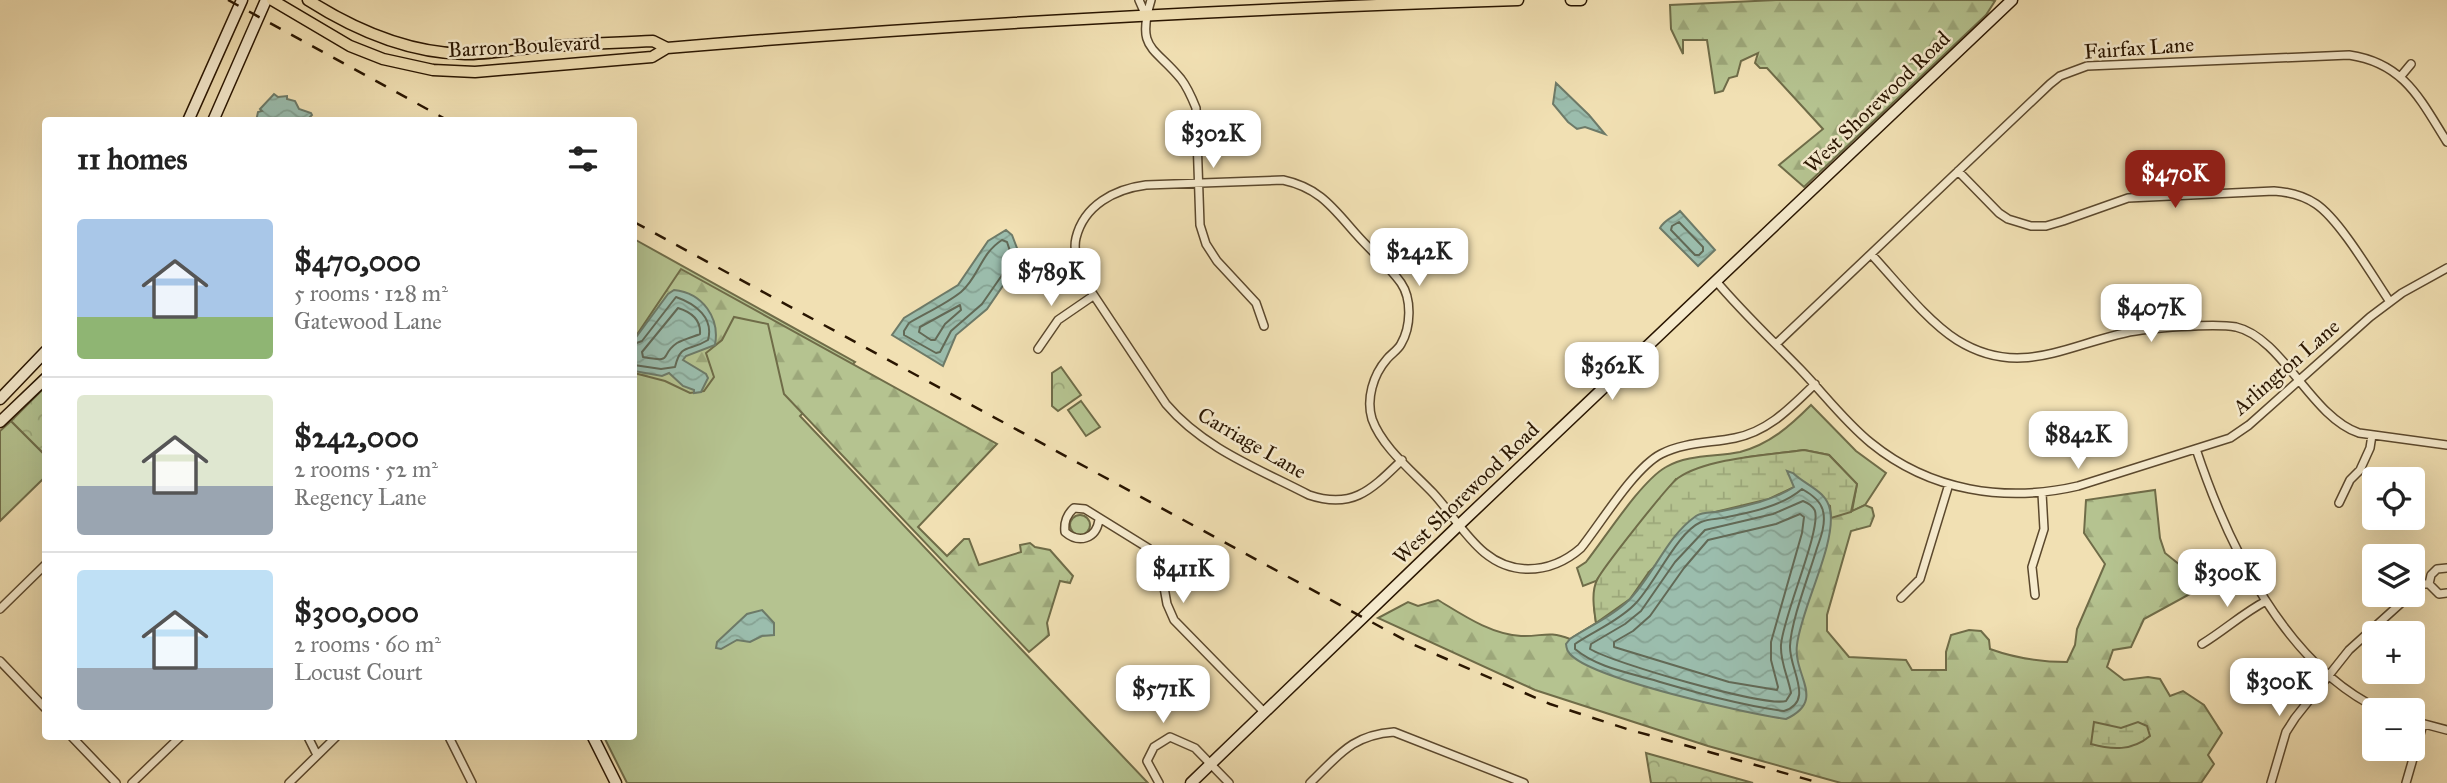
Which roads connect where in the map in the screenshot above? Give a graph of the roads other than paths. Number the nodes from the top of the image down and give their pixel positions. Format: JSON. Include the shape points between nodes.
{"nodes":[{"id":1,"x":242,"y":0,"type":"edge"},
{"id":2,"x":266,"y":0,"type":"edge"},
{"id":3,"x":272,"y":0,"type":"edge"},
{"id":4,"x":309,"y":0,"type":"edge"},
{"id":5,"x":1139,"y":0,"type":"edge"},
{"id":6,"x":1152,"y":0,"type":"edge"},
{"id":7,"x":1518,"y":0,"type":"edge"},
{"id":8,"x":1571,"y":0,"type":"edge"},
{"id":9,"x":1581,"y":0,"type":"edge"},
{"id":10,"x":2012,"y":0,"type":"edge"},
{"id":11,"x":1146,"y":17,"type":"junction"},
{"id":12,"x":667,"y":48,"type":"junction"},
{"id":13,"x":2411,"y":64,"type":"dead end"},
{"id":14,"x":2401,"y":76,"type":"junction"},
{"id":15,"x":190,"y":117,"type":"edge"},
{"id":16,"x":216,"y":117,"type":"edge"},
{"id":17,"x":2447,"y":142,"type":"edge"},
{"id":18,"x":1958,"y":171,"type":"junction"},
{"id":19,"x":1199,"y":183,"type":"junction"},
{"id":20,"x":1871,"y":254,"type":"junction"},
{"id":21,"x":2447,"y":268,"type":"edge"},
{"id":22,"x":1716,"y":281,"type":"junction"},
{"id":23,"x":1093,"y":296,"type":"junction"},
{"id":24,"x":2390,"y":302,"type":"junction"},
{"id":25,"x":1264,"y":326,"type":"dead end"},
{"id":26,"x":1776,"y":344,"type":"junction"},
{"id":27,"x":1038,"y":349,"type":"dead end"},
{"id":28,"x":42,"y":355,"type":"edge"},
{"id":29,"x":2299,"y":381,"type":"junction"},
{"id":30,"x":42,"y":382,"type":"edge"},
{"id":31,"x":1815,"y":384,"type":"junction"},
{"id":32,"x":0,"y":399,"type":"edge"},
{"id":33,"x":0,"y":422,"type":"edge"},
{"id":34,"x":2372,"y":435,"type":"junction"},
{"id":35,"x":2447,"y":445,"type":"edge"},
{"id":36,"x":2196,"y":449,"type":"junction"},
{"id":37,"x":1402,"y":460,"type":"junction"},
{"id":38,"x":1949,"y":484,"type":"junction"},
{"id":39,"x":2042,"y":493,"type":"junction"},
{"id":40,"x":2339,"y":503,"type":"dead end"},
{"id":41,"x":1099,"y":520,"type":"junction"},
{"id":42,"x":1459,"y":524,"type":"junction"},
{"id":43,"x":42,"y":568,"type":"edge"},
{"id":44,"x":2447,"y":568,"type":"edge"},
{"id":45,"x":2425,"y":584,"type":"edge"},
{"id":46,"x":2429,"y":584,"type":"junction"},
{"id":47,"x":2447,"y":593,"type":"edge"},
{"id":48,"x":2035,"y":595,"type":"dead end"},
{"id":49,"x":1900,"y":598,"type":"dead end"},
{"id":50,"x":2266,"y":601,"type":"junction"},
{"id":51,"x":2397,"y":607,"type":"edge"},
{"id":52,"x":0,"y":609,"type":"edge"},
{"id":53,"x":2202,"y":644,"type":"dead end"},
{"id":54,"x":0,"y":661,"type":"edge"},
{"id":55,"x":2330,"y":675,"type":"junction"},
{"id":56,"x":2362,"y":700,"type":"edge"},
{"id":57,"x":42,"y":705,"type":"edge"},
{"id":58,"x":1265,"y":712,"type":"junction"},
{"id":59,"x":2425,"y":724,"type":"edge"},
{"id":60,"x":2447,"y":730,"type":"edge"},
{"id":61,"x":75,"y":740,"type":"edge"},
{"id":62,"x":177,"y":740,"type":"edge"},
{"id":63,"x":310,"y":740,"type":"edge"},
{"id":64,"x":333,"y":740,"type":"edge"},
{"id":65,"x":450,"y":740,"type":"edge"},
{"id":66,"x":594,"y":740,"type":"edge"},
{"id":67,"x":317,"y":755,"type":"junction"},
{"id":68,"x":2412,"y":761,"type":"edge"},
{"id":69,"x":1210,"y":764,"type":"junction"},
{"id":70,"x":116,"y":783,"type":"edge"},
{"id":71,"x":132,"y":783,"type":"edge"},
{"id":72,"x":289,"y":783,"type":"edge"},
{"id":73,"x":472,"y":783,"type":"edge"},
{"id":74,"x":616,"y":783,"type":"edge"},
{"id":75,"x":1159,"y":783,"type":"edge"},
{"id":76,"x":1191,"y":783,"type":"edge"},
{"id":77,"x":1229,"y":783,"type":"edge"},
{"id":78,"x":1310,"y":783,"type":"edge"},
{"id":79,"x":1524,"y":783,"type":"edge"},
{"id":80,"x":2271,"y":783,"type":"edge"},
{"id":81,"x":2406,"y":783,"type":"edge"}],
"edges":[{"from":1,"to":15,"type":"main road"},
{"from":2,"to":16,"type":"main road"},
{"from":3,"to":12,"type":"main road","name":"Barron Boulevard","via":[[350,46],[433,70],[475,72],[652,57]]},
{"from":4,"to":12,"type":"main road","name":"Barron Boulevard","via":[[370,33],[437,51],[484,53],[653,41]]},
{"from":5,"to":11,"type":"street"},
{"from":6,"to":11,"type":"street"},
{"from":7,"to":11,"type":"main road","name":"Barron Boulevard"},
{"from":8,"to":9,"type":"main road"},
{"from":10,"to":22,"type":"main road","name":"West Shorewood Road"},
{"from":11,"to":12,"type":"main road","name":"Barron Boulevard","via":[[904,29]]},
{"from":11,"to":19,"type":"street","via":[[1147,40],[1153,52],[1180,78],[1196,108]]},
{"from":13,"to":14,"type":"street"},
{"from":14,"to":17,"type":"street","name":"Fairfax Lane"},
{"from":14,"to":18,"type":"street","name":"Fairfax Lane","via":[[2376,61],[2349,55],[2087,66],[2050,84]]},
{"from":18,"to":20,"type":"street","name":"Fairfax Lane"},
{"from":18,"to":24,"type":"street","via":[[1999,213],[2031,226],[2046,226],[2128,198],[2274,191],[2298,195],[2332,219]]},
{"from":19,"to":23,"type":"street","name":"Carriage Lane","via":[[1126,188],[1095,206],[1076,238],[1081,276]]},
{"from":19,"to":25,"type":"street","via":[[1200,225],[1206,244],[1256,303]]},
{"from":19,"to":37,"type":"street","name":"Carriage Lane","via":[[1283,180],[1302,184],[1321,195],[1401,283],[1409,302],[1407,327],[1401,344],[1375,378],[1370,396],[1371,416],[1379,434]]},
{"from":20,"to":26,"type":"street","name":"Fairfax Lane"},
{"from":20,"to":29,"type":"street","via":[[1948,333],[1992,355],[2029,359],[2124,333],[2224,326],[2260,338]]},
{"from":21,"to":24,"type":"street","name":"Arlington Lane"},
{"from":22,"to":26,"type":"street","name":"Arlington Lane"},
{"from":22,"to":42,"type":"main road","name":"West Shorewood Road"},
{"from":23,"to":27,"type":"street","via":[[1058,320]]},
{"from":23,"to":37,"type":"street","name":"Carriage Lane","via":[[1166,404],[1199,437],[1326,501],[1362,495]]},
{"from":24,"to":29,"type":"street","name":"Arlington Lane"},
{"from":26,"to":31,"type":"street","name":"Arlington Lane"},
{"from":28,"to":32,"type":"main road"},
{"from":29,"to":34,"type":"street","via":[[2338,423]]},
{"from":29,"to":36,"type":"street","name":"Arlington Lane","via":[[2230,438]]},
{"from":30,"to":33,"type":"main road"},
{"from":31,"to":38,"type":"street","name":"Arlington Lane","via":[[1888,456]]},
{"from":31,"to":42,"type":"street","name":"Carriage Lane","via":[[1765,428],[1661,454],[1640,472],[1581,548],[1555,566],[1522,569],[1502,564],[1483,552]]},
{"from":34,"to":35,"type":"street"},
{"from":34,"to":40,"type":"street","via":[[2360,470]]},
{"from":36,"to":39,"type":"street","name":"Arlington Lane"},
{"from":36,"to":50,"type":"street","via":[[2216,506]]},
{"from":37,"to":42,"type":"street","name":"Carriage Lane"},
{"from":38,"to":39,"type":"street","name":"Arlington Lane","via":[[1992,493]]},
{"from":38,"to":49,"type":"street","via":[[1920,579]]},
{"from":39,"to":48,"type":"street","via":[[2044,529],[2032,567]]},
{"from":41,"to":41,"type":"street","via":[[1088,538],[1079,540],[1065,532],[1074,508],[1085,509]]},
{"from":41,"to":58,"type":"street","via":[[1148,548],[1160,565],[1174,620]]},
{"from":42,"to":58,"type":"main road","name":"West Shorewood Road"},
{"from":43,"to":52,"type":"street"},
{"from":44,"to":46,"type":"street","via":[[2437,569]]},
{"from":45,"to":46,"type":"street"},
{"from":46,"to":47,"type":"street","via":[[2439,594]]},
{"from":50,"to":53,"type":"street"},
{"from":50,"to":55,"type":"street","via":[[2291,639]]},
{"from":51,"to":55,"type":"street","via":[[2349,650]]},
{"from":54,"to":57,"type":"street"},
{"from":55,"to":56,"type":"street"},
{"from":55,"to":80,"type":"street","via":[[2286,732]]},
{"from":58,"to":69,"type":"main road","name":"West Shorewood Road"},
{"from":59,"to":60,"type":"street"},
{"from":61,"to":70,"type":"street"},
{"from":62,"to":71,"type":"street"},
{"from":63,"to":67,"type":"street"},
{"from":64,"to":67,"type":"street"},
{"from":65,"to":73,"type":"street"},
{"from":66,"to":74,"type":"main road"},
{"from":67,"to":72,"type":"street"},
{"from":68,"to":81,"type":"street"},
{"from":69,"to":75,"type":"street","via":[[1195,748],[1170,737],[1154,747],[1147,761]]},
{"from":69,"to":76,"type":"main road","name":"West Shorewood Road"},
{"from":69,"to":77,"type":"street"},
{"from":78,"to":79,"type":"street","via":[[1356,741],[1394,732]]}]}
